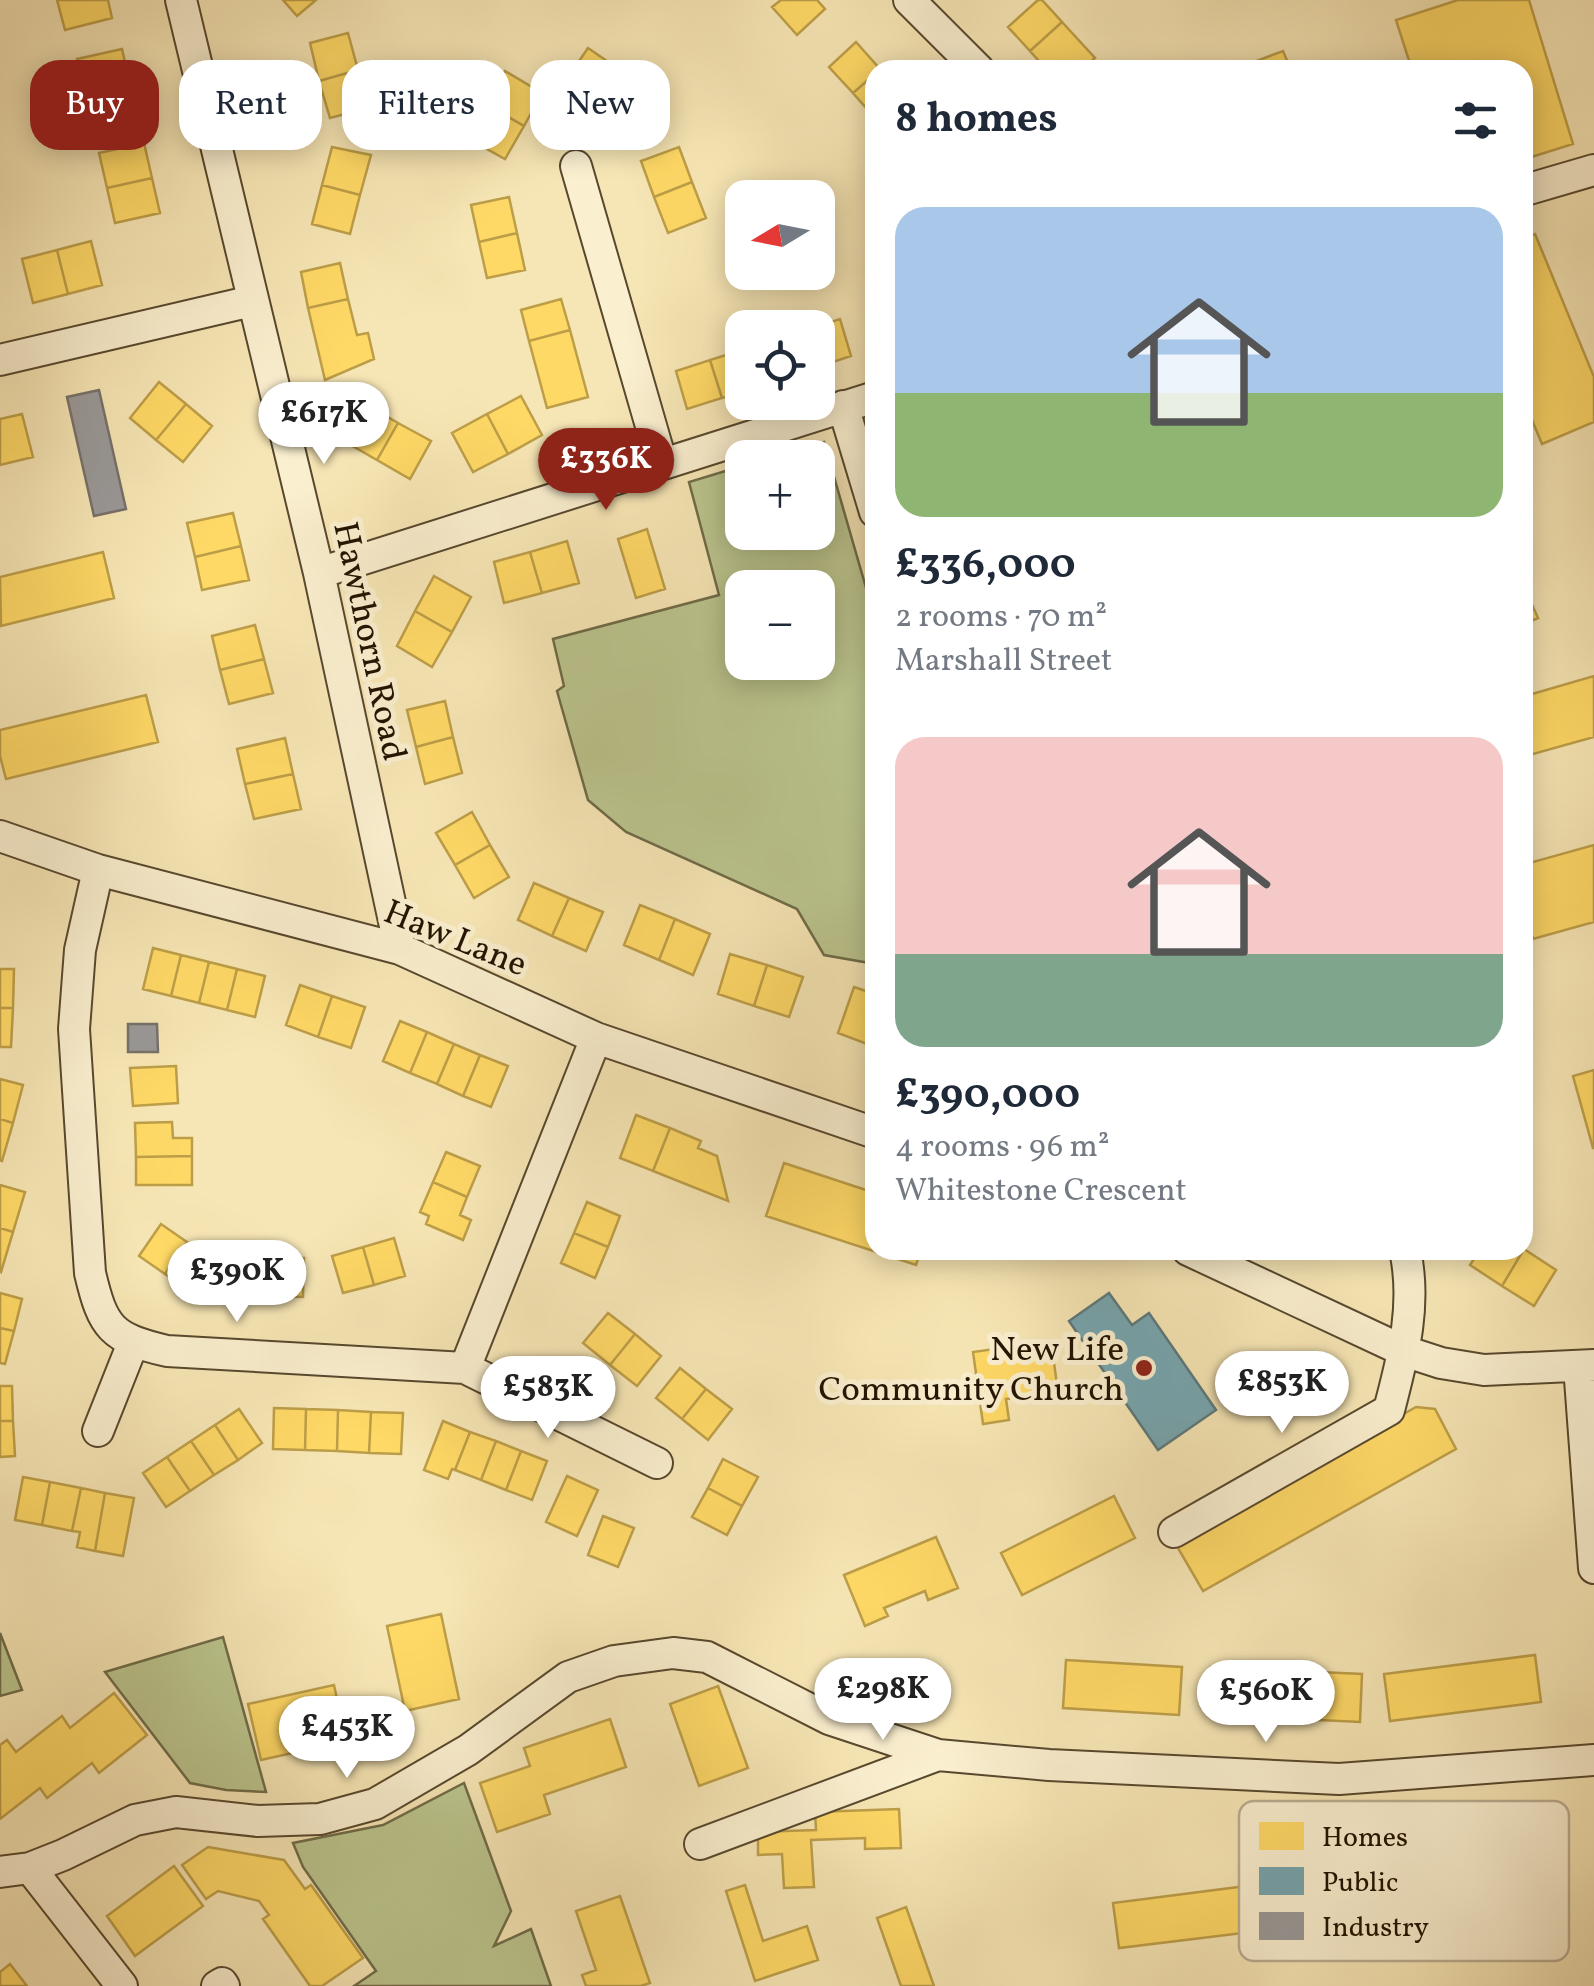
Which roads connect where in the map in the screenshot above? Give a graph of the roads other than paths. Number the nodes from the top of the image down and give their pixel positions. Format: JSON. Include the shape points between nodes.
{"nodes":[{"id":1,"x":181,"y":0,"type":"edge"},
{"id":2,"x":909,"y":0,"type":"edge"},
{"id":3,"x":970,"y":60,"type":"edge"},
{"id":4,"x":576,"y":166,"type":"dead end"},
{"id":5,"x":1594,"y":170,"type":"edge"},
{"id":6,"x":1533,"y":189,"type":"edge"},
{"id":7,"x":252,"y":301,"type":"junction"},
{"id":8,"x":0,"y":360,"type":"edge"},
{"id":9,"x":865,"y":400,"type":"edge"},
{"id":10,"x":843,"y":406,"type":"junction"},
{"id":11,"x":662,"y":464,"type":"junction"},
{"id":12,"x":865,"y":479,"type":"edge"},
{"id":13,"x":319,"y":573,"type":"junction"},
{"id":14,"x":0,"y":836,"type":"edge"},
{"id":15,"x":98,"y":870,"type":"junction"},
{"id":16,"x":400,"y":949,"type":"junction"},
{"id":17,"x":596,"y":1038,"type":"junction"},
{"id":18,"x":865,"y":1130,"type":"edge"},
{"id":19,"x":1209,"y":1260,"type":"edge"},
{"id":20,"x":1406,"y":1260,"type":"edge"},
{"id":21,"x":133,"y":1343,"type":"junction"},
{"id":22,"x":1404,"y":1351,"type":"junction"},
{"id":23,"x":1587,"y":1366,"type":"edge"},
{"id":24,"x":466,"y":1368,"type":"junction"},
{"id":25,"x":98,"y":1431,"type":"dead end"},
{"id":26,"x":657,"y":1463,"type":"dead end"},
{"id":27,"x":1174,"y":1532,"type":"dead end"},
{"id":28,"x":1594,"y":1568,"type":"edge"},
{"id":29,"x":938,"y":1755,"type":"junction"},
{"id":30,"x":1594,"y":1760,"type":"edge"},
{"id":31,"x":700,"y":1844,"type":"dead end"},
{"id":32,"x":15,"y":1870,"type":"edge"},
{"id":33,"x":122,"y":1986,"type":"edge"}],
"edges":[{"from":1,"to":7,"type":"street","name":"Hawthorn Road"},
{"from":2,"to":3,"type":"street"},
{"from":4,"to":11,"type":"street"},
{"from":5,"to":6,"type":"street"},
{"from":7,"to":8,"type":"street"},
{"from":7,"to":13,"type":"street","name":"Hawthorn Road"},
{"from":9,"to":10,"type":"street"},
{"from":10,"to":11,"type":"street"},
{"from":10,"to":12,"type":"street"},
{"from":11,"to":13,"type":"street"},
{"from":13,"to":16,"type":"street","name":"Hawthorn Road"},
{"from":14,"to":15,"type":"street","name":"Haw Lane"},
{"from":15,"to":16,"type":"street","name":"Haw Lane"},
{"from":15,"to":21,"type":"street","via":[[80,950],[74,1029],[90,1273],[100,1312]]},
{"from":16,"to":17,"type":"street","name":"Haw Lane"},
{"from":17,"to":18,"type":"street","name":"Haw Lane"},
{"from":17,"to":24,"type":"street"},
{"from":19,"to":22,"type":"street"},
{"from":20,"to":22,"type":"street","via":[[1411,1294]]},
{"from":21,"to":24,"type":"street","via":[[168,1351]]},
{"from":21,"to":25,"type":"street"},
{"from":22,"to":23,"type":"street","via":[[1484,1370]]},
{"from":22,"to":27,"type":"street","via":[[1388,1410]]},
{"from":23,"to":28,"type":"street"},
{"from":24,"to":26,"type":"street"},
{"from":29,"to":30,"type":"street","via":[[1340,1778]]},
{"from":29,"to":31,"type":"street"},
{"from":29,"to":32,"type":"street","via":[[829,1719],[706,1657],[674,1654],[614,1662],[568,1678],[468,1750],[375,1804],[320,1819],[258,1821],[176,1812],[135,1820]]},
{"from":32,"to":33,"type":"street"}]}
